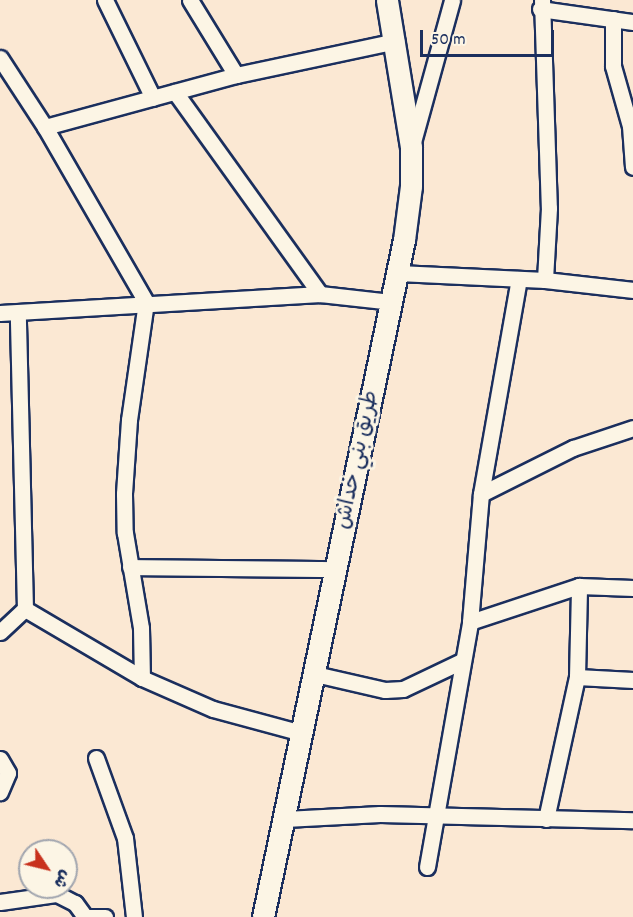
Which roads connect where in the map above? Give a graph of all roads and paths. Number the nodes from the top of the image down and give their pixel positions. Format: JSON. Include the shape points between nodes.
{"nodes":[{"id":1,"x":105,"y":0,"type":"edge"},
{"id":2,"x":190,"y":0,"type":"edge"},
{"id":3,"x":387,"y":0,"type":"edge"},
{"id":4,"x":452,"y":0,"type":"edge"},
{"id":5,"x":541,"y":5,"type":"edge"},
{"id":6,"x":613,"y":19,"type":"junction"},
{"id":7,"x":633,"y":22,"type":"edge"},
{"id":8,"x":396,"y":41,"type":"junction"},
{"id":9,"x":0,"y":58,"type":"edge"},
{"id":10,"x":236,"y":75,"type":"junction"},
{"id":11,"x":176,"y":92,"type":"junction"},
{"id":12,"x":153,"y":98,"type":"junction"},
{"id":13,"x":45,"y":127,"type":"junction"},
{"id":14,"x":411,"y":147,"type":"junction"},
{"id":15,"x":633,"y":167,"type":"edge"},
{"id":16,"x":398,"y":273,"type":"junction"},
{"id":17,"x":519,"y":279,"type":"junction"},
{"id":18,"x":545,"y":280,"type":"junction"},
{"id":19,"x":633,"y":290,"type":"edge"},
{"id":20,"x":320,"y":294,"type":"junction"},
{"id":21,"x":146,"y":302,"type":"junction"},
{"id":22,"x":392,"y":302,"type":"junction"},
{"id":23,"x":0,"y":313,"type":"edge"},
{"id":24,"x":18,"y":314,"type":"junction"},
{"id":25,"x":633,"y":428,"type":"edge"},
{"id":26,"x":481,"y":494,"type":"junction"},
{"id":27,"x":130,"y":567,"type":"junction"},
{"id":28,"x":336,"y":568,"type":"junction"},
{"id":29,"x":579,"y":586,"type":"junction"},
{"id":30,"x":633,"y":588,"type":"edge"},
{"id":31,"x":25,"y":609,"type":"junction"},
{"id":32,"x":470,"y":622,"type":"junction"},
{"id":33,"x":0,"y":632,"type":"edge"},
{"id":34,"x":462,"y":661,"type":"junction"},
{"id":35,"x":315,"y":674,"type":"junction"},
{"id":36,"x":577,"y":677,"type":"junction"},
{"id":37,"x":142,"y":678,"type":"junction"},
{"id":38,"x":633,"y":680,"type":"edge"},
{"id":39,"x":302,"y":733,"type":"junction"},
{"id":40,"x":96,"y":758,"type":"dead end"},
{"id":41,"x":0,"y":759,"type":"edge"},
{"id":42,"x":0,"y":792,"type":"edge"},
{"id":43,"x":438,"y":815,"type":"junction"},
{"id":44,"x":285,"y":819,"type":"junction"},
{"id":45,"x":546,"y":819,"type":"junction"},
{"id":46,"x":633,"y":820,"type":"edge"},
{"id":47,"x":427,"y":867,"type":"dead end"},
{"id":48,"x":0,"y":902,"type":"edge"},
{"id":49,"x":105,"y":917,"type":"edge"},
{"id":50,"x":134,"y":917,"type":"edge"},
{"id":51,"x":263,"y":917,"type":"edge"}],
"edges":[{"from":1,"to":12,"type":"street"},
{"from":2,"to":10,"type":"street"},
{"from":3,"to":8,"type":"main road","name":"طريق بني خداش"},
{"from":4,"to":14,"type":"street"},
{"from":5,"to":6,"type":"street"},
{"from":5,"to":18,"type":"street","via":[[549,208]]},
{"from":6,"to":7,"type":"street"},
{"from":6,"to":15,"type":"street","via":[[613,66],[630,126]]},
{"from":8,"to":10,"type":"street"},
{"from":8,"to":14,"type":"main road","name":"طريق بني خداش"},
{"from":9,"to":13,"type":"street"},
{"from":10,"to":11,"type":"street"},
{"from":11,"to":12,"type":"street"},
{"from":11,"to":20,"type":"street"},
{"from":12,"to":13,"type":"street"},
{"from":13,"to":21,"type":"street"},
{"from":14,"to":16,"type":"main road","name":"طريق بني خداش","via":[[411,186]]},
{"from":16,"to":17,"type":"street"},
{"from":16,"to":22,"type":"main road","name":"طريق بني خداش"},
{"from":17,"to":18,"type":"street"},
{"from":17,"to":26,"type":"street"},
{"from":18,"to":19,"type":"street"},
{"from":20,"to":21,"type":"street"},
{"from":20,"to":22,"type":"street"},
{"from":21,"to":24,"type":"street"},
{"from":21,"to":27,"type":"street","via":[[126,452],[125,533]]},
{"from":22,"to":28,"type":"main road","name":"طريق بني خداش"},
{"from":23,"to":24,"type":"street"},
{"from":24,"to":31,"type":"street"},
{"from":25,"to":26,"type":"street","via":[[573,448]]},
{"from":26,"to":32,"type":"street"},
{"from":27,"to":28,"type":"street"},
{"from":27,"to":37,"type":"street","via":[[141,628]]},
{"from":28,"to":35,"type":"main road","name":"طريق بني خداش"},
{"from":29,"to":30,"type":"street"},
{"from":29,"to":32,"type":"street"},
{"from":29,"to":36,"type":"street"},
{"from":31,"to":33,"type":"street"},
{"from":31,"to":37,"type":"street"},
{"from":32,"to":34,"type":"street"},
{"from":34,"to":35,"type":"street","via":[[403,689],[385,690]]},
{"from":34,"to":43,"type":"street"},
{"from":35,"to":39,"type":"main road","name":"طريق بني خداش"},
{"from":36,"to":38,"type":"street"},
{"from":36,"to":45,"type":"street"},
{"from":37,"to":39,"type":"street","via":[[213,709]]},
{"from":39,"to":44,"type":"main road","name":"طريق بني خداش"},
{"from":40,"to":50,"type":"street","via":[[125,838]]},
{"from":41,"to":42,"type":"street","via":[[8,773]]},
{"from":43,"to":44,"type":"street"},
{"from":43,"to":45,"type":"street"},
{"from":43,"to":47,"type":"street"},
{"from":44,"to":51,"type":"main road","name":"طريق بني خداش"},
{"from":45,"to":46,"type":"street"},
{"from":48,"to":49,"type":"street","via":[[57,894],[75,903],[85,917]]}]}
